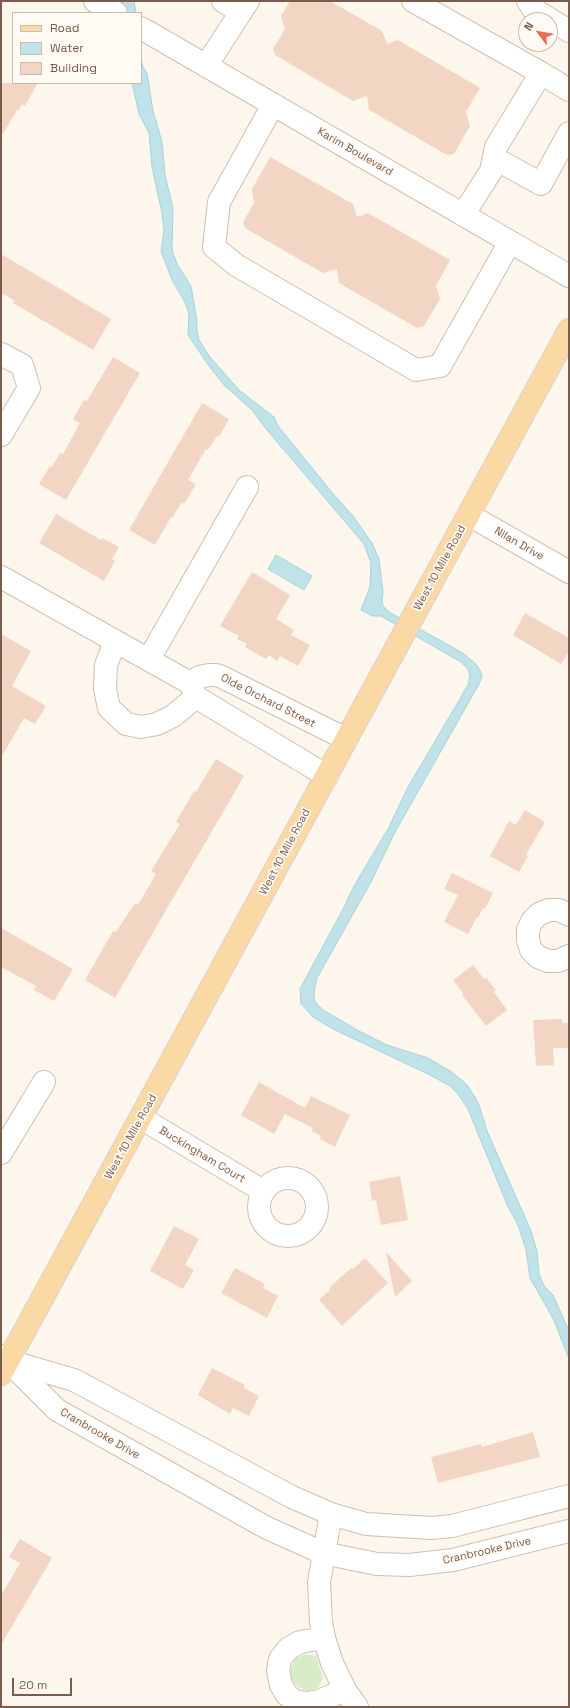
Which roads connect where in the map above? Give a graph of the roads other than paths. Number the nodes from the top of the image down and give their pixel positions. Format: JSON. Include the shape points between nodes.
{"nodes":[{"id":1,"x":95,"y":1,"type":"edge"},
{"id":2,"x":223,"y":1,"type":"edge"},
{"id":3,"x":413,"y":1,"type":"edge"},
{"id":4,"x":528,"y":1,"type":"edge"},
{"id":5,"x":245,"y":7,"type":"edge"},
{"id":6,"x":114,"y":12,"type":"edge"},
{"id":7,"x":142,"y":29,"type":"edge"},
{"id":8,"x":569,"y":31,"type":"edge"},
{"id":9,"x":206,"y":66,"type":"junction"},
{"id":10,"x":541,"y":73,"type":"junction"},
{"id":11,"x":569,"y":90,"type":"edge"},
{"id":12,"x":273,"y":105,"type":"junction"},
{"id":13,"x":569,"y":133,"type":"edge"},
{"id":14,"x":494,"y":158,"type":"junction"},
{"id":15,"x":463,"y":215,"type":"junction"},
{"id":16,"x":510,"y":242,"type":"junction"},
{"id":17,"x":569,"y":276,"type":"edge"},
{"id":18,"x":569,"y":330,"type":"edge"},
{"id":19,"x":1,"y":354,"type":"edge"},
{"id":20,"x":1,"y":436,"type":"edge"},
{"id":21,"x":247,"y":487,"type":"dead end"},
{"id":22,"x":469,"y":515,"type":"junction"},
{"id":23,"x":569,"y":572,"type":"edge"},
{"id":24,"x":1,"y":577,"type":"edge"},
{"id":25,"x":115,"y":642,"type":"junction"},
{"id":26,"x":149,"y":659,"type":"junction"},
{"id":27,"x":193,"y":690,"type":"junction"},
{"id":28,"x":346,"y":740,"type":"junction"},
{"id":29,"x":326,"y":776,"type":"junction"},
{"id":30,"x":569,"y":915,"type":"edge"},
{"id":31,"x":569,"y":956,"type":"edge"},
{"id":32,"x":44,"y":1082,"type":"dead end"},
{"id":33,"x":141,"y":1118,"type":"junction"},
{"id":34,"x":1,"y":1153,"type":"edge"},
{"id":35,"x":263,"y":1191,"type":"dead end"},
{"id":36,"x":3,"y":1364,"type":"edge"},
{"id":37,"x":569,"y":1496,"type":"edge"},
{"id":38,"x":331,"y":1514,"type":"junction"},
{"id":39,"x":569,"y":1531,"type":"edge"},
{"id":40,"x":323,"y":1553,"type":"junction"},
{"id":41,"x":324,"y":1638,"type":"junction"},
{"id":42,"x":351,"y":1698,"type":"edge"}],
"edges":[{"from":1,"to":6,"type":"street"},
{"from":2,"to":5,"type":"street"},
{"from":3,"to":10,"type":"street"},
{"from":4,"to":8,"type":"street","via":[[533,9]]},
{"from":5,"to":9,"type":"street"},
{"from":7,"to":9,"type":"street","name":"Karim Boulevard"},
{"from":9,"to":12,"type":"street","name":"Karim Boulevard"},
{"from":10,"to":11,"type":"street"},
{"from":10,"to":14,"type":"street","via":[[496,147]]},
{"from":12,"to":15,"type":"street","name":"Karim Boulevard"},
{"from":12,"to":16,"type":"street","via":[[219,202],[214,247],[236,265],[416,370],[440,366]]},
{"from":13,"to":14,"type":"street","via":[[541,184]]},
{"from":14,"to":15,"type":"street","via":[[491,171]]},
{"from":15,"to":16,"type":"street","name":"Karim Boulevard"},
{"from":16,"to":17,"type":"street","name":"Karim Boulevard"},
{"from":18,"to":22,"type":"main road","name":"West 10 Mile Road"},
{"from":19,"to":20,"type":"street","via":[[22,365],[29,388]]},
{"from":21,"to":26,"type":"street"},
{"from":22,"to":23,"type":"street","name":"Nilan Drive"},
{"from":22,"to":28,"type":"main road","name":"West 10 Mile Road"},
{"from":24,"to":25,"type":"street"},
{"from":25,"to":26,"type":"street"},
{"from":25,"to":27,"type":"street","name":"Olde Orchard Street","via":[[106,665],[105,690],[109,708],[126,724],[141,727],[174,716]]},
{"from":26,"to":27,"type":"street"},
{"from":27,"to":28,"type":"street","name":"Olde Orchard Street","via":[[199,678],[216,675]]},
{"from":27,"to":29,"type":"street"},
{"from":28,"to":29,"type":"main road","name":"West 10 Mile Road"},
{"from":29,"to":33,"type":"main road","name":"West 10 Mile Road"},
{"from":30,"to":31,"type":"street","via":[[559,910],[549,910],[539,914],[528,930],[531,950],[538,957],[558,962]]},
{"from":32,"to":34,"type":"street"},
{"from":33,"to":35,"type":"street","name":"Buckingham Court"},
{"from":33,"to":36,"type":"main road","name":"West 10 Mile Road"},
{"from":36,"to":38,"type":"street","via":[[74,1380],[292,1497]]},
{"from":36,"to":40,"type":"street","name":"Cranbrooke Drive","via":[[57,1410],[267,1528]]},
{"from":37,"to":38,"type":"street","via":[[464,1523],[432,1528],[366,1524]]},
{"from":38,"to":40,"type":"street"},
{"from":39,"to":40,"type":"street","name":"Cranbrooke Drive","via":[[453,1560],[409,1565],[377,1564]]},
{"from":40,"to":41,"type":"street","via":[[319,1582]]},
{"from":41,"to":42,"type":"street","via":[[332,1663]]},
{"from":41,"to":42,"type":"street","via":[[300,1642],[289,1648],[280,1659],[278,1671],[281,1686],[287,1695],[296,1701]]}]}
